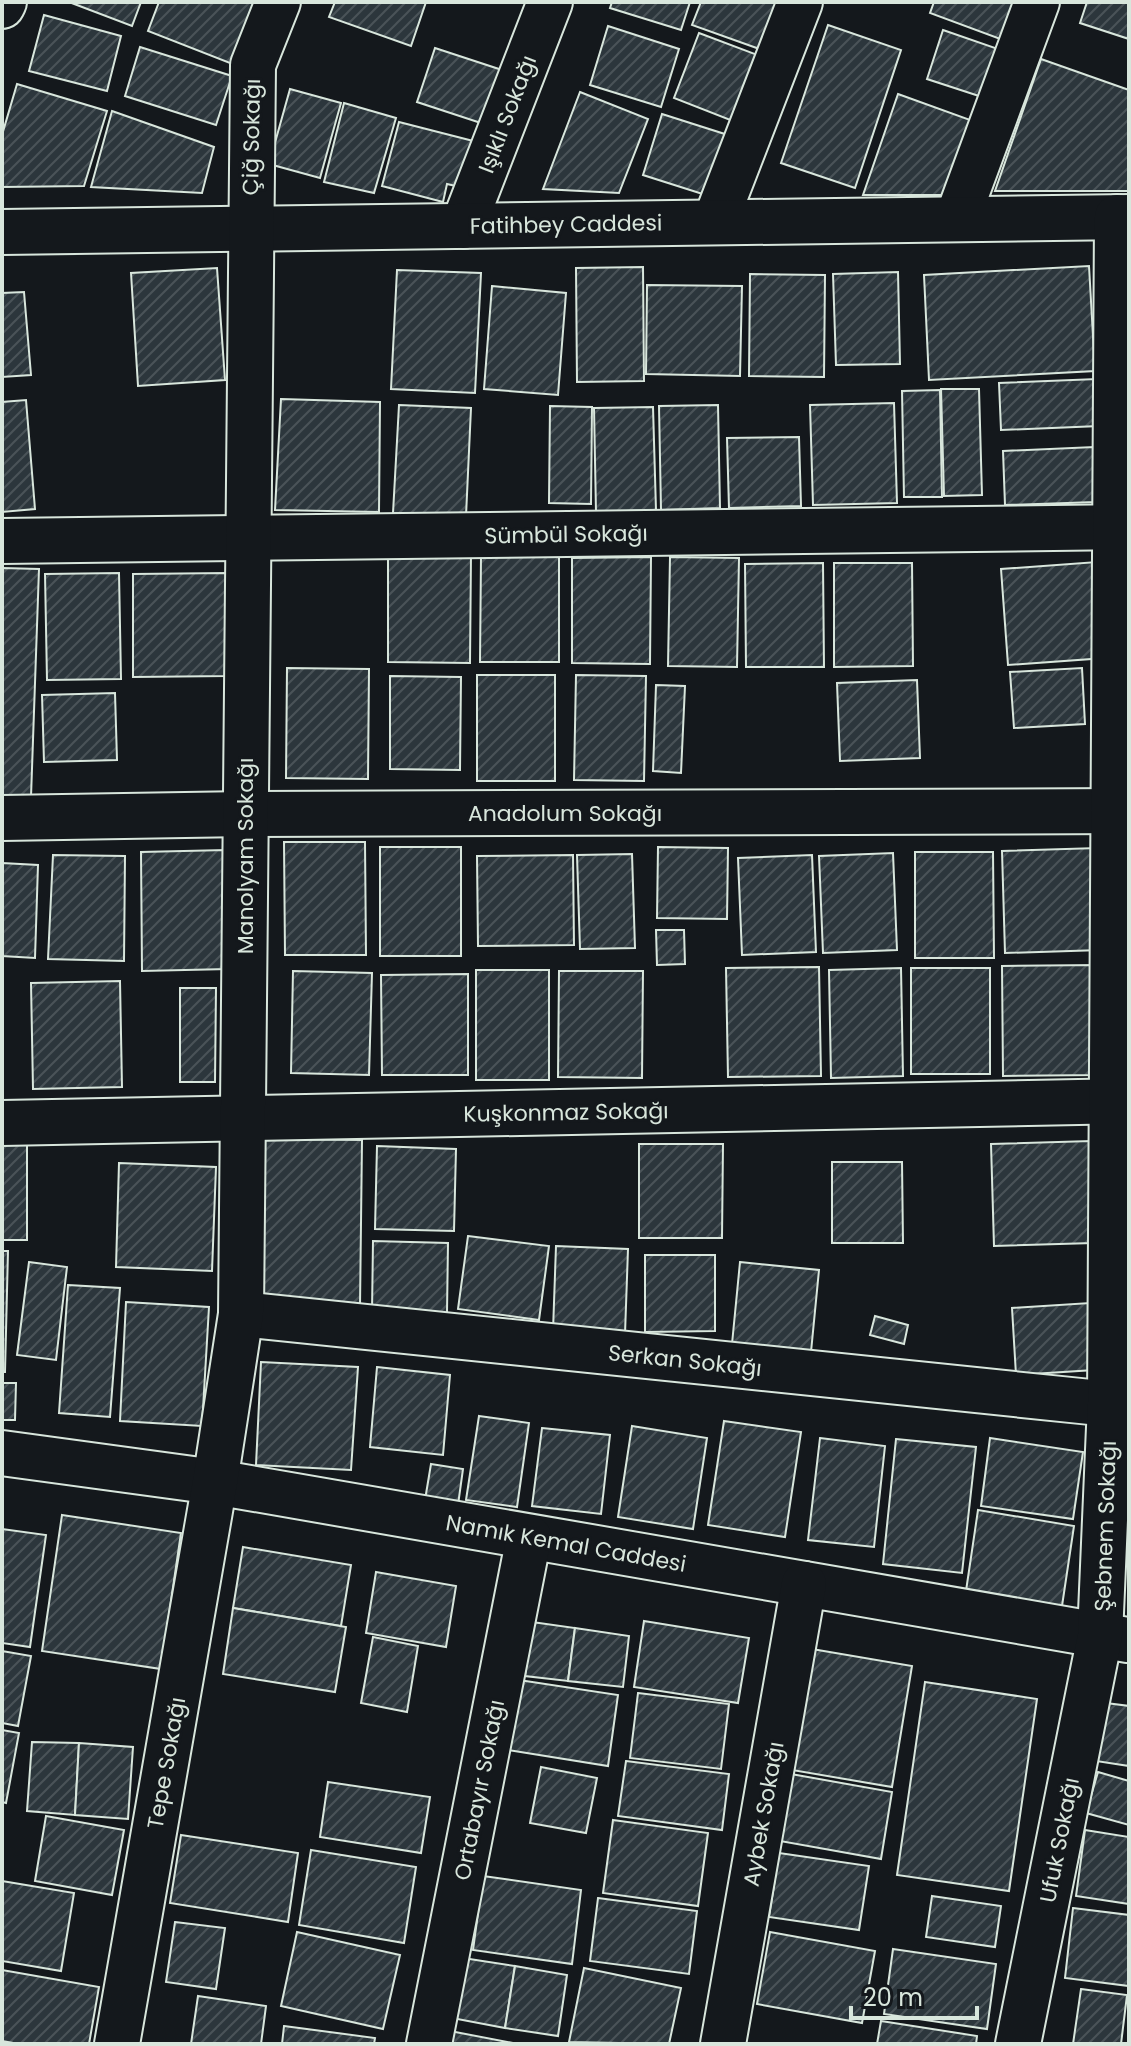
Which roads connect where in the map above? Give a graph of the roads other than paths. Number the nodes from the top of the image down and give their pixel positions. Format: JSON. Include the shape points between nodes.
{"nodes":[{"id":1,"x":278,"y":2,"type":"edge"},
{"id":2,"x":550,"y":2,"type":"edge"},
{"id":3,"x":800,"y":2,"type":"edge"},
{"id":4,"x":1037,"y":2,"type":"edge"},
{"id":5,"x":1123,"y":217,"type":"edge"},
{"id":6,"x":957,"y":219,"type":"junction"},
{"id":7,"x":715,"y":222,"type":"junction"},
{"id":8,"x":463,"y":226,"type":"junction"},
{"id":9,"x":249,"y":228,"type":"junction"},
{"id":10,"x":2,"y":232,"type":"edge"},
{"id":11,"x":1122,"y":527,"type":"edge"},
{"id":12,"x":248,"y":538,"type":"junction"},
{"id":13,"x":2,"y":541,"type":"edge"},
{"id":14,"x":1121,"y":811,"type":"edge"},
{"id":15,"x":246,"y":814,"type":"junction"},
{"id":16,"x":2,"y":818,"type":"edge"},
{"id":17,"x":1120,"y":1101,"type":"edge"},
{"id":18,"x":244,"y":1119,"type":"junction"},
{"id":19,"x":2,"y":1123,"type":"edge"},
{"id":20,"x":241,"y":1314,"type":"junction"},
{"id":21,"x":1120,"y":1404,"type":"edge"},
{"id":22,"x":2,"y":1453,"type":"edge"},
{"id":23,"x":215,"y":1482,"type":"junction"},
{"id":24,"x":529,"y":1537,"type":"junction"},
{"id":25,"x":804,"y":1584,"type":"junction"},
{"id":26,"x":1115,"y":1638,"type":"edge"},
{"id":27,"x":117,"y":2044,"type":"edge"},
{"id":28,"x":429,"y":2044,"type":"edge"},
{"id":29,"x":723,"y":2044,"type":"edge"},
{"id":30,"x":1018,"y":2044,"type":"edge"}],
"edges":[{"from":1,"to":9,"type":"street","name":"Çiğ Sokağı","via":[[253,65]]},
{"from":2,"to":8,"type":"street","name":"Işıklı Sokağı"},
{"from":3,"to":7,"type":"street"},
{"from":4,"to":6,"type":"street"},
{"from":5,"to":6,"type":"street","name":"Fatihbey Caddesi"},
{"from":5,"to":11,"type":"street","name":"Şebnem Sokağı"},
{"from":6,"to":7,"type":"street","name":"Fatihbey Caddesi"},
{"from":7,"to":8,"type":"street","name":"Fatihbey Caddesi"},
{"from":8,"to":9,"type":"street","name":"Fatihbey Caddesi"},
{"from":9,"to":10,"type":"street","name":"Fatihbey Caddesi"},
{"from":9,"to":12,"type":"street","name":"Manolyam Sokağı"},
{"from":11,"to":12,"type":"street","name":"Sümbül Sokağı"},
{"from":11,"to":14,"type":"street","name":"Şebnem Sokağı"},
{"from":12,"to":13,"type":"street","name":"Sümbül Sokağı"},
{"from":12,"to":15,"type":"street","name":"Manolyam Sokağı"},
{"from":14,"to":15,"type":"street","name":"Anadolum Sokağı"},
{"from":14,"to":17,"type":"street","name":"Şebnem Sokağı"},
{"from":15,"to":16,"type":"street","name":"Anadolum Sokağı"},
{"from":15,"to":18,"type":"street","name":"Manolyam Sokağı"},
{"from":17,"to":18,"type":"street","name":"Kuşkonmaz Sokağı"},
{"from":17,"to":21,"type":"street","name":"Şebnem Sokağı"},
{"from":18,"to":19,"type":"street","name":"Kuşkonmaz Sokağı"},
{"from":18,"to":20,"type":"street","name":"Manolyam Sokağı"},
{"from":20,"to":21,"type":"street","name":"Serkan Sokağı"},
{"from":20,"to":23,"type":"street","name":"Manolyam Sokağı"},
{"from":21,"to":26,"type":"street","name":"Şebnem Sokağı"},
{"from":22,"to":23,"type":"street","name":"Namık Kemal Caddesi"},
{"from":23,"to":24,"type":"street","name":"Namık Kemal Caddesi"},
{"from":23,"to":27,"type":"street","name":"Tepe Sokağı"},
{"from":24,"to":25,"type":"street","name":"Namık Kemal Caddesi"},
{"from":24,"to":28,"type":"street","name":"Ortabayır Sokağı"},
{"from":25,"to":26,"type":"street","name":"Namık Kemal Caddesi"},
{"from":25,"to":29,"type":"street","name":"Aybek Sokağı"},
{"from":26,"to":30,"type":"street","name":"Ufuk Sokağı"}]}
